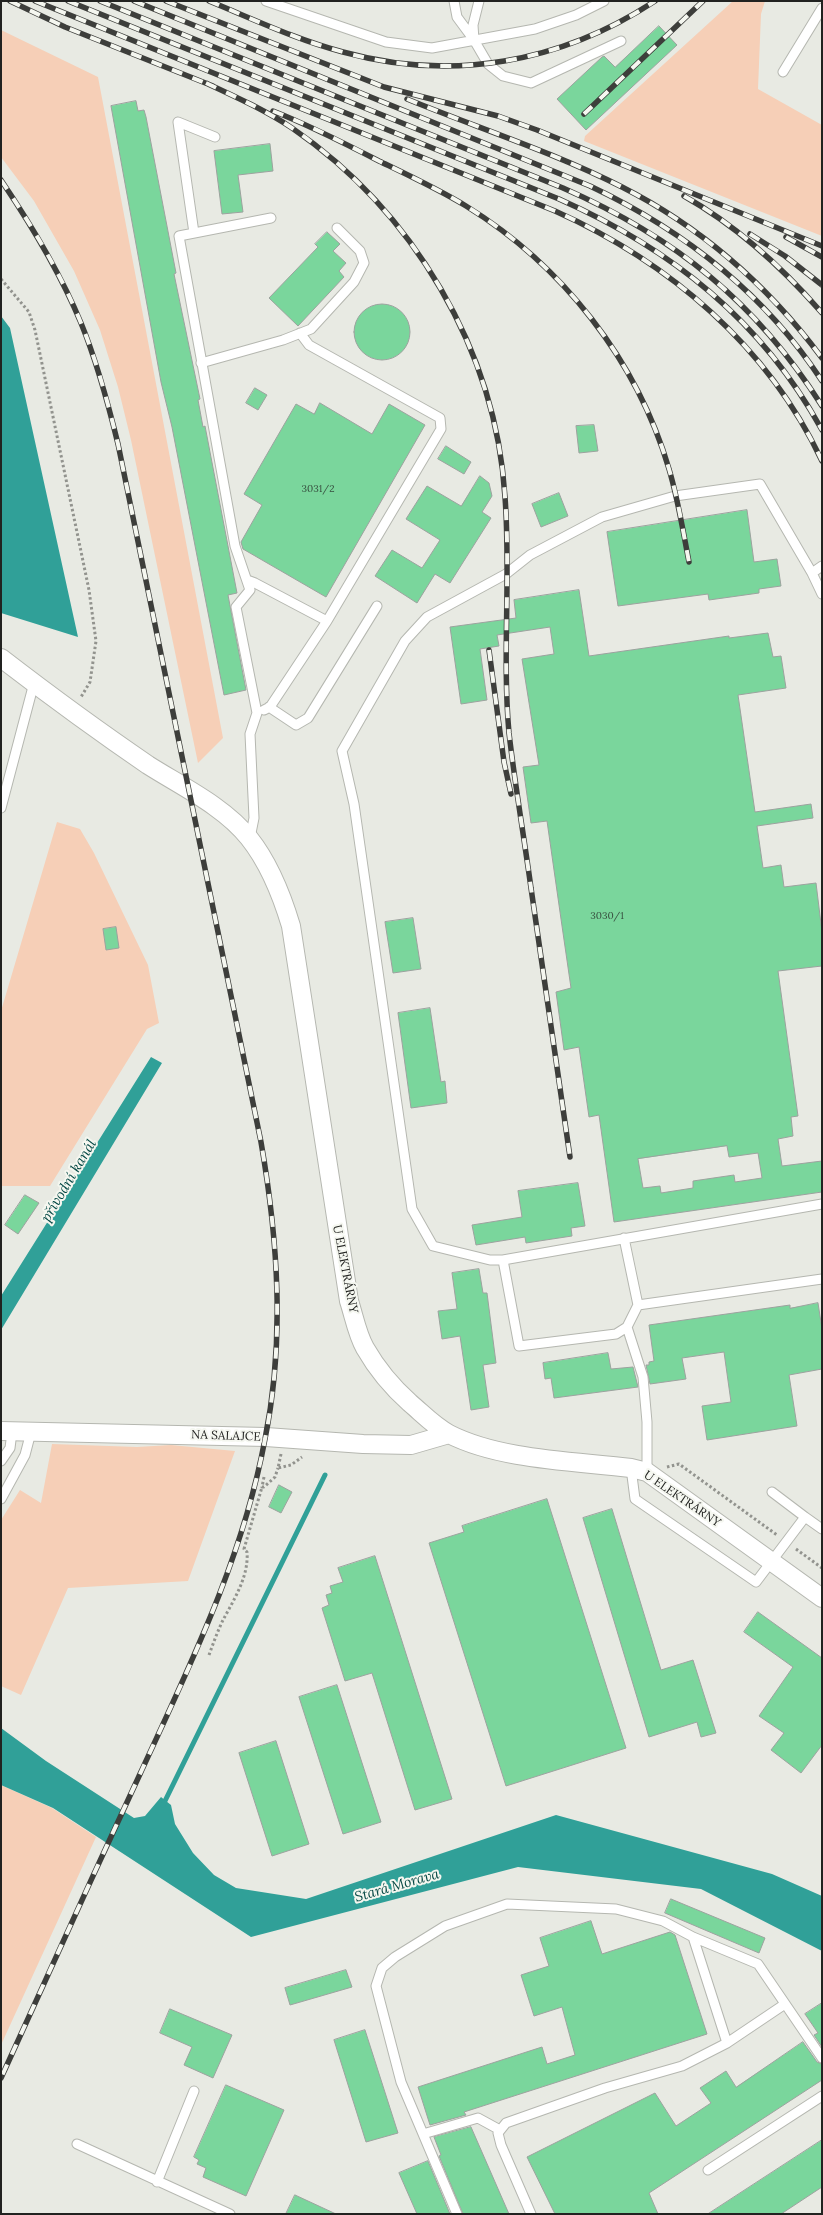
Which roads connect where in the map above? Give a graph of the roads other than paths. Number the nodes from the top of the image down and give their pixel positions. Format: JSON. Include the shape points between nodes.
{"nodes":[{"id":1,"x":266,"y":1,"type":"edge"},
{"id":2,"x":454,"y":1,"type":"edge"},
{"id":3,"x":479,"y":1,"type":"edge"},
{"id":4,"x":604,"y":1,"type":"edge"},
{"id":5,"x":822,"y":8,"type":"edge"},
{"id":6,"x":474,"y":40,"type":"junction"},
{"id":7,"x":621,"y":41,"type":"dead end"},
{"id":8,"x":783,"y":72,"type":"dead end"},
{"id":9,"x":215,"y":137,"type":"dead end"},
{"id":10,"x":271,"y":218,"type":"dead end"},
{"id":11,"x":337,"y":228,"type":"dead end"},
{"id":12,"x":194,"y":233,"type":"junction"},
{"id":13,"x":300,"y":333,"type":"junction"},
{"id":14,"x":201,"y":363,"type":"junction"},
{"id":15,"x":822,"y":566,"type":"edge"},
{"id":16,"x":812,"y":573,"type":"junction"},
{"id":17,"x":247,"y":580,"type":"junction"},
{"id":18,"x":822,"y":594,"type":"edge"},
{"id":19,"x":377,"y":606,"type":"dead end"},
{"id":20,"x":327,"y":621,"type":"junction"},
{"id":21,"x":1,"y":658,"type":"edge"},
{"id":22,"x":34,"y":684,"type":"junction"},
{"id":23,"x":269,"y":707,"type":"junction"},
{"id":24,"x":257,"y":713,"type":"junction"},
{"id":25,"x":1,"y":808,"type":"edge"},
{"id":26,"x":250,"y":838,"type":"junction"},
{"id":27,"x":822,"y":1204,"type":"edge"},
{"id":28,"x":624,"y":1238,"type":"junction"},
{"id":29,"x":503,"y":1260,"type":"junction"},
{"id":30,"x":822,"y":1279,"type":"edge"},
{"id":31,"x":638,"y":1305,"type":"junction"},
{"id":32,"x":627,"y":1327,"type":"junction"},
{"id":33,"x":7,"y":1431,"type":"edge"},
{"id":34,"x":31,"y":1432,"type":"junction"},
{"id":35,"x":449,"y":1434,"type":"junction"},
{"id":36,"x":1,"y":1461,"type":"edge"},
{"id":37,"x":639,"y":1470,"type":"junction"},
{"id":38,"x":772,"y":1492,"type":"dead end"},
{"id":39,"x":1,"y":1499,"type":"edge"},
{"id":40,"x":806,"y":1517,"type":"junction"},
{"id":41,"x":822,"y":1529,"type":"edge"},
{"id":42,"x":771,"y":1561,"type":"junction"},
{"id":43,"x":822,"y":1598,"type":"edge"},
{"id":44,"x":693,"y":1937,"type":"junction"},
{"id":45,"x":785,"y":2004,"type":"junction"},
{"id":46,"x":727,"y":2043,"type":"junction"},
{"id":47,"x":822,"y":2058,"type":"edge"},
{"id":48,"x":194,"y":2091,"type":"dead end"},
{"id":49,"x":822,"y":2096,"type":"edge"},
{"id":50,"x":500,"y":2130,"type":"junction"},
{"id":51,"x":423,"y":2134,"type":"junction"},
{"id":52,"x":77,"y":2144,"type":"dead end"},
{"id":53,"x":708,"y":2170,"type":"dead end"},
{"id":54,"x":157,"y":2182,"type":"junction"},
{"id":55,"x":230,"y":2214,"type":"edge"},
{"id":56,"x":457,"y":2214,"type":"edge"},
{"id":57,"x":531,"y":2214,"type":"edge"}],
"edges":[{"from":1,"to":6,"type":"lane","via":[[386,42],[432,48]]},
{"from":2,"to":6,"type":"lane","via":[[457,17]]},
{"from":3,"to":6,"type":"lane","via":[[473,25]]},
{"from":4,"to":6,"type":"lane","via":[[576,16],[534,29]]},
{"from":5,"to":8,"type":"lane"},
{"from":6,"to":7,"type":"lane","via":[[492,68],[503,76],[531,83]]},
{"from":9,"to":12,"type":"lane","via":[[178,122]]},
{"from":10,"to":12,"type":"lane"},
{"from":11,"to":13,"type":"lane","via":[[360,251],[364,263],[354,282],[311,329]]},
{"from":12,"to":14,"type":"lane","via":[[179,236]]},
{"from":13,"to":14,"type":"lane"},
{"from":13,"to":20,"type":"lane","via":[[309,346],[440,418],[441,429]]},
{"from":14,"to":17,"type":"lane","via":[[235,546]]},
{"from":15,"to":16,"type":"lane"},
{"from":16,"to":18,"type":"lane"},
{"from":16,"to":29,"type":"lane","via":[[760,484],[675,496],[602,517],[530,554],[506,574],[427,617],[405,641],[342,751],[354,804],[412,1209],[432,1246],[490,1260]]},
{"from":17,"to":20,"type":"lane"},
{"from":17,"to":24,"type":"lane","via":[[250,590],[236,607]]},
{"from":19,"to":23,"type":"lane","via":[[308,718],[296,725]]},
{"from":20,"to":23,"type":"lane"},
{"from":21,"to":22,"type":"street","name":"U ELEKTRÁRNY"},
{"from":22,"to":25,"type":"lane"},
{"from":22,"to":26,"type":"street","name":"U ELEKTRÁRNY","via":[[147,764],[231,818]]},
{"from":23,"to":24,"type":"lane"},
{"from":24,"to":26,"type":"lane","via":[[250,734],[254,818]]},
{"from":26,"to":35,"type":"street","name":"U ELEKTRÁRNY","via":[[279,890],[291,926],[349,1301],[364,1346],[397,1391]]},
{"from":27,"to":28,"type":"lane"},
{"from":28,"to":29,"type":"lane"},
{"from":28,"to":31,"type":"lane"},
{"from":29,"to":32,"type":"lane","via":[[519,1346],[616,1334]]},
{"from":30,"to":31,"type":"lane"},
{"from":31,"to":32,"type":"lane"},
{"from":32,"to":37,"type":"lane","via":[[643,1377],[647,1422]]},
{"from":33,"to":34,"type":"street","name":"NA SALAJCE"},
{"from":33,"to":36,"type":"lane","via":[[10,1448]]},
{"from":34,"to":35,"type":"street","name":"NA SALAJCE","via":[[266,1437],[411,1446]]},
{"from":34,"to":39,"type":"lane","via":[[25,1455]]},
{"from":35,"to":37,"type":"street","name":"U ELEKTRÁRNY","via":[[504,1453]]},
{"from":37,"to":42,"type":"street","name":"U ELEKTRÁRNY"},
{"from":37,"to":42,"type":"lane","via":[[635,1498],[756,1582]]},
{"from":38,"to":40,"type":"lane"},
{"from":40,"to":41,"type":"lane"},
{"from":40,"to":42,"type":"lane"},
{"from":42,"to":43,"type":"street","name":"U ELEKTRÁRNY"},
{"from":44,"to":45,"type":"lane","via":[[758,1964]]},
{"from":44,"to":46,"type":"lane"},
{"from":44,"to":51,"type":"lane","via":[[663,1921],[616,1909],[507,1904],[445,1926],[395,1957],[382,1968],[376,1986],[401,2082]]},
{"from":45,"to":46,"type":"lane"},
{"from":45,"to":47,"type":"lane"},
{"from":46,"to":50,"type":"lane","via":[[682,2066],[604,2088],[506,2123]]},
{"from":48,"to":54,"type":"lane"},
{"from":49,"to":53,"type":"lane"},
{"from":50,"to":51,"type":"lane","via":[[478,2118]]},
{"from":50,"to":57,"type":"lane","via":[[501,2145]]},
{"from":51,"to":56,"type":"lane"},
{"from":52,"to":54,"type":"lane"},
{"from":54,"to":55,"type":"lane"}]}
